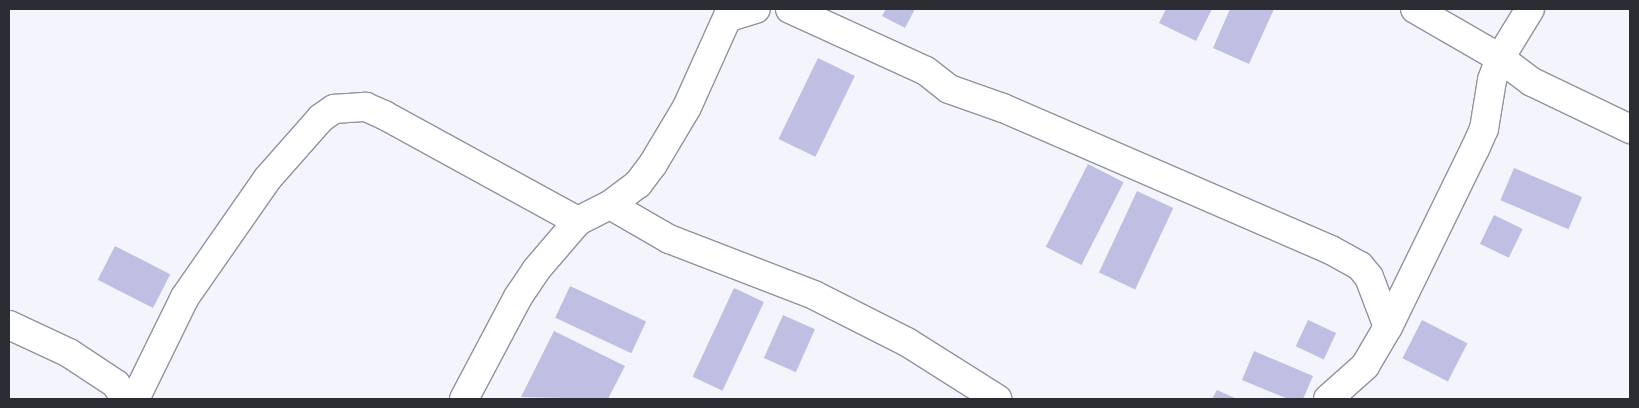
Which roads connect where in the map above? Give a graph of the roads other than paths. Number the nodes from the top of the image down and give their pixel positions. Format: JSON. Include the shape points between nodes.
{"nodes":[{"id":1,"x":756,"y":9,"type":"edge"},
{"id":2,"x":790,"y":9,"type":"edge"},
{"id":3,"x":1415,"y":9,"type":"edge"},
{"id":4,"x":1530,"y":9,"type":"edge"},
{"id":5,"x":730,"y":13,"type":"edge"},
{"id":6,"x":1500,"y":58,"type":"junction"},
{"id":7,"x":1630,"y":129,"type":"edge"},
{"id":8,"x":610,"y":204,"type":"junction"},
{"id":9,"x":578,"y":221,"type":"junction"},
{"id":10,"x":9,"y":325,"type":"edge"},
{"id":11,"x":1388,"y":327,"type":"junction"},
{"id":12,"x":125,"y":399,"type":"edge"},
{"id":13,"x":136,"y":399,"type":"edge"},
{"id":14,"x":464,"y":399,"type":"edge"},
{"id":15,"x":997,"y":399,"type":"edge"},
{"id":16,"x":1328,"y":399,"type":"edge"}],
"edges":[{"from":1,"to":5,"type":"street"},
{"from":2,"to":11,"type":"street","via":[[926,71],[949,90],[1002,108],[1331,250],[1360,266],[1369,277]]},
{"from":3,"to":6,"type":"street"},
{"from":4,"to":6,"type":"street"},
{"from":5,"to":8,"type":"street","via":[[687,107],[653,164],[638,184]]},
{"from":6,"to":7,"type":"street","via":[[1532,82]]},
{"from":6,"to":11,"type":"street","via":[[1492,80],[1484,128]]},
{"from":8,"to":9,"type":"street"},
{"from":8,"to":15,"type":"street","via":[[669,239],[814,295],[906,342]]},
{"from":9,"to":13,"type":"street","via":[[384,115],[366,107],[334,109],[321,118],[268,178],[185,297]]},
{"from":9,"to":14,"type":"street","via":[[536,270],[518,297]]},
{"from":10,"to":12,"type":"street","via":[[69,353],[116,384]]},
{"from":11,"to":16,"type":"street","via":[[1365,366]]}]}
